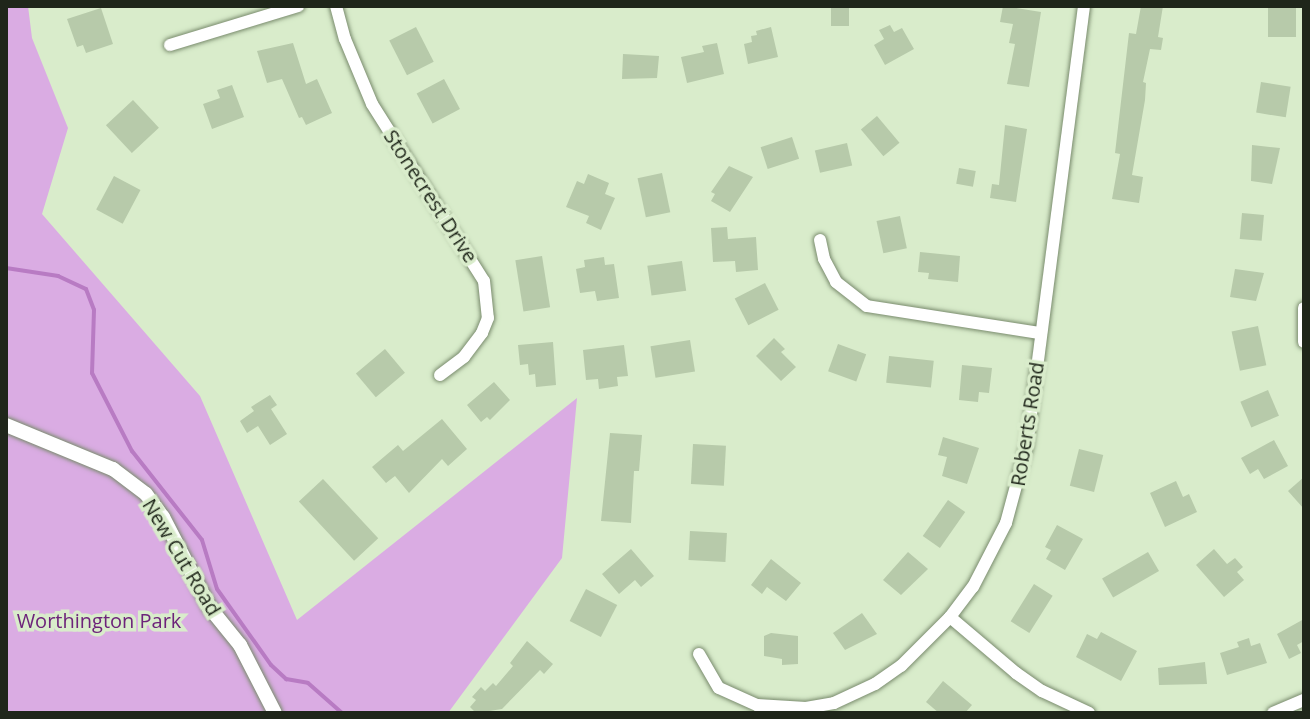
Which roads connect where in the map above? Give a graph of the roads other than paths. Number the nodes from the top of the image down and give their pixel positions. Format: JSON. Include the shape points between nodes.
{"nodes":[{"id":1,"x":298,"y":6,"type":"edge"},
{"id":2,"x":336,"y":6,"type":"edge"},
{"id":3,"x":1084,"y":6,"type":"edge"},
{"id":4,"x":170,"y":45,"type":"dead end"},
{"id":5,"x":820,"y":240,"type":"dead end"},
{"id":6,"x":1304,"y":308,"type":"edge"},
{"id":7,"x":1040,"y":333,"type":"junction"},
{"id":8,"x":1304,"y":342,"type":"edge"},
{"id":9,"x":440,"y":375,"type":"dead end"},
{"id":10,"x":6,"y":425,"type":"edge"},
{"id":11,"x":950,"y":617,"type":"junction"},
{"id":12,"x":699,"y":654,"type":"dead end"},
{"id":13,"x":1304,"y":700,"type":"edge"},
{"id":14,"x":275,"y":713,"type":"edge"},
{"id":15,"x":1089,"y":713,"type":"edge"},
{"id":16,"x":1273,"y":713,"type":"edge"}],
"edges":[{"from":1,"to":4,"type":"street"},
{"from":2,"to":9,"type":"street","name":"Stonecrest Drive","via":[[372,104],[484,281],[488,299],[482,333],[464,357]]},
{"from":3,"to":7,"type":"street","name":"Roberts Road"},
{"from":5,"to":7,"type":"street","via":[[836,282],[867,306]]},
{"from":6,"to":8,"type":"street"},
{"from":7,"to":11,"type":"street","name":"Roberts Road","via":[[1017,490],[993,553]]},
{"from":10,"to":14,"type":"street","name":"New Cut Road","via":[[113,469],[146,494],[210,608],[240,645]]},
{"from":11,"to":12,"type":"street","name":"Roberts Road","via":[[875,684],[834,703],[806,708],[777,708],[736,697],[711,680]]},
{"from":11,"to":15,"type":"street","via":[[1029,682]]},
{"from":13,"to":16,"type":"street"}]}
